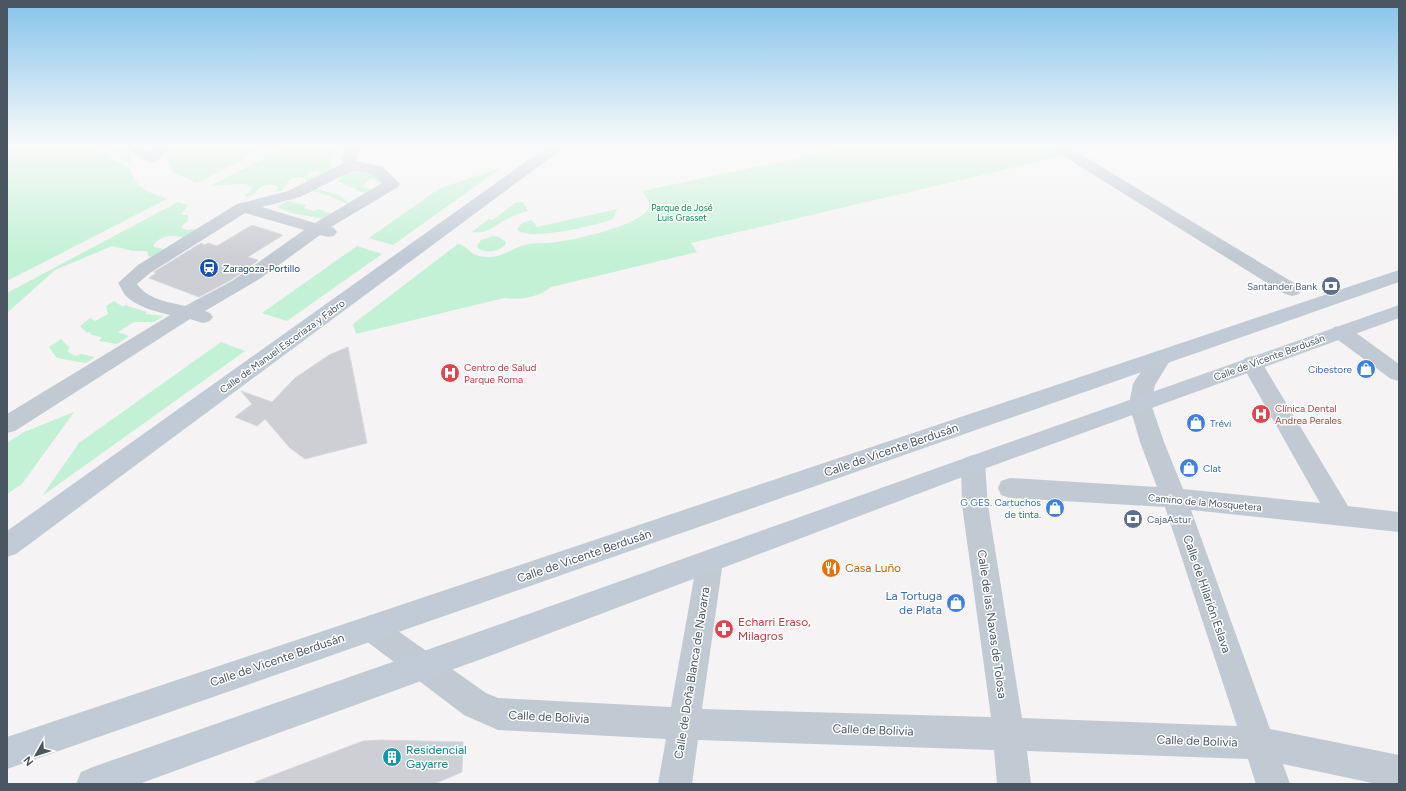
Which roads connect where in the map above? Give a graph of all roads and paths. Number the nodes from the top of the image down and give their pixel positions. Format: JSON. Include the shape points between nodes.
{"nodes":[{"id":1,"x":316,"y":183,"type":"edge"},
{"id":2,"x":391,"y":183,"type":"edge"},
{"id":3,"x":506,"y":183,"type":"edge"},
{"id":4,"x":1118,"y":183,"type":"edge"},
{"id":5,"x":243,"y":207,"type":"junction"},
{"id":6,"x":324,"y":231,"type":"junction"},
{"id":7,"x":1399,"y":276,"type":"edge"},
{"id":8,"x":1292,"y":290,"type":"dead end"},
{"id":9,"x":1399,"y":311,"type":"edge"},
{"id":10,"x":195,"y":314,"type":"junction"},
{"id":11,"x":1341,"y":332,"type":"junction"},
{"id":12,"x":1161,"y":359,"type":"junction"},
{"id":13,"x":1252,"y":363,"type":"junction"},
{"id":14,"x":1399,"y":374,"type":"edge"},
{"id":15,"x":1140,"y":404,"type":"junction"},
{"id":16,"x":7,"y":426,"type":"edge"},
{"id":17,"x":973,"y":464,"type":"junction"},
{"id":18,"x":1010,"y":488,"type":"dead end"},
{"id":19,"x":1174,"y":498,"type":"junction"},
{"id":20,"x":1340,"y":515,"type":"junction"},
{"id":21,"x":1399,"y":522,"type":"edge"},
{"id":22,"x":7,"y":546,"type":"edge"},
{"id":23,"x":710,"y":561,"type":"junction"},
{"id":24,"x":371,"y":628,"type":"junction"},
{"id":25,"x":422,"y":666,"type":"junction"},
{"id":26,"x":684,"y":724,"type":"junction"},
{"id":27,"x":1009,"y":734,"type":"junction"},
{"id":28,"x":1258,"y":744,"type":"junction"},
{"id":29,"x":7,"y":753,"type":"edge"},
{"id":30,"x":1399,"y":772,"type":"edge"},
{"id":31,"x":93,"y":784,"type":"edge"},
{"id":32,"x":675,"y":784,"type":"edge"},
{"id":33,"x":1014,"y":784,"type":"edge"},
{"id":34,"x":1273,"y":784,"type":"edge"}],
"edges":[{"from":1,"to":5,"type":"street","via":[[294,194]]},
{"from":2,"to":6,"type":"street"},
{"from":3,"to":22,"type":"main road","name":"Calle de Manuel Escoriaza y Fabro"},
{"from":4,"to":8,"type":"street"},
{"from":5,"to":6,"type":"street"},
{"from":5,"to":10,"type":"street","via":[[144,269],[128,283],[134,293],[148,302]]},
{"from":6,"to":10,"type":"street"},
{"from":7,"to":12,"type":"main road","name":"Calle de Vicente Berdusán"},
{"from":9,"to":11,"type":"main road","name":"Calle de Vicente Berdusán"},
{"from":10,"to":16,"type":"street"},
{"from":11,"to":13,"type":"main road","name":"Calle de Vicente Berdusán"},
{"from":11,"to":14,"type":"street"},
{"from":12,"to":15,"type":"street","via":[[1144,384]]},
{"from":12,"to":24,"type":"main road","name":"Calle de Vicente Berdusán"},
{"from":13,"to":15,"type":"main road","name":"Calle de Vicente Berdusán"},
{"from":13,"to":20,"type":"street"},
{"from":15,"to":17,"type":"main road","name":"Calle de Vicente Berdusán"},
{"from":15,"to":19,"type":"street","name":"Calle de Hilarión Eslava"},
{"from":17,"to":23,"type":"main road","name":"Calle de Vicente Berdusán"},
{"from":17,"to":27,"type":"street","name":"Calle de las Navas de Tolosa","via":[[975,505]]},
{"from":18,"to":19,"type":"street","name":"Camino de la Mosquetera"},
{"from":19,"to":20,"type":"street","name":"Camino de la Mosquetera"},
{"from":19,"to":28,"type":"street","name":"Calle de Hilarión Eslava"},
{"from":20,"to":21,"type":"street","name":"Camino de la Mosquetera"},
{"from":23,"to":25,"type":"main road","name":"Calle de Vicente Berdusán"},
{"from":23,"to":26,"type":"street","name":"Calle de Doña Blanca de Navarra"},
{"from":24,"to":25,"type":"street","name":"Calle de Bolivia"},
{"from":24,"to":29,"type":"main road","name":"Calle de Vicente Berdusán"},
{"from":25,"to":26,"type":"street","name":"Calle de Bolivia","via":[[475,704],[498,714]]},
{"from":25,"to":31,"type":"main road","name":"Calle de Vicente Berdusán"},
{"from":26,"to":27,"type":"street","name":"Calle de Bolivia"},
{"from":26,"to":32,"type":"street","name":"Calle de Doña Blanca de Navarra"},
{"from":27,"to":28,"type":"street","name":"Calle de Bolivia"},
{"from":27,"to":33,"type":"street","name":"Calle de las Navas de Tolosa"},
{"from":28,"to":30,"type":"street","name":"Calle de Bolivia"},
{"from":28,"to":34,"type":"street","name":"Calle de Hilarión Eslava"}]}
